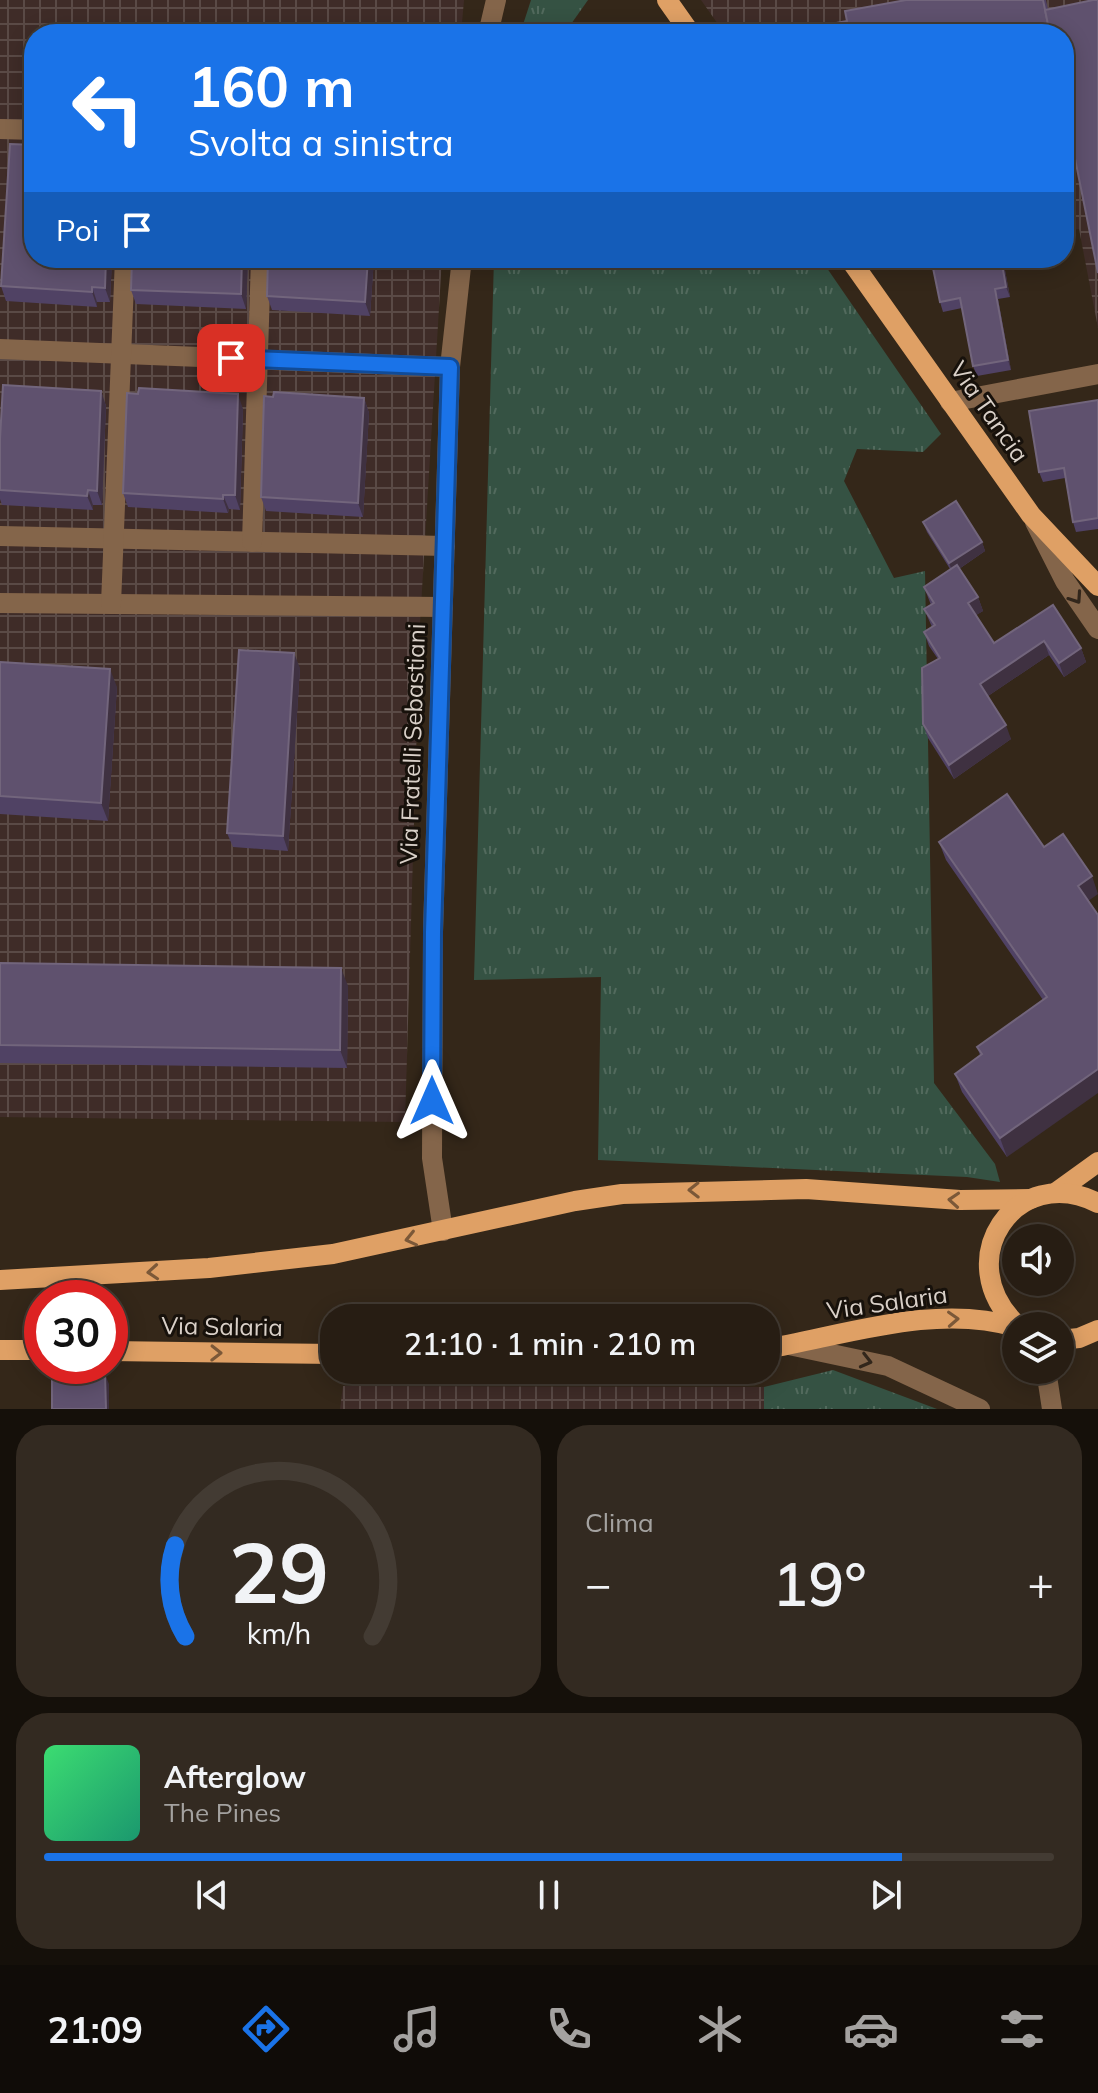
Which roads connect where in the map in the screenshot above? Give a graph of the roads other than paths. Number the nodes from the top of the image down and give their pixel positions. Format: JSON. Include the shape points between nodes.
{"nodes":[{"id":1,"x":496,"y":0,"type":"edge"},
{"id":2,"x":667,"y":0,"type":"edge"},
{"id":3,"x":490,"y":24,"type":"edge"},
{"id":4,"x":684,"y":24,"type":"edge"},
{"id":5,"x":0,"y":129,"type":"edge"},
{"id":6,"x":24,"y":130,"type":"edge"},
{"id":7,"x":125,"y":268,"type":"edge"},
{"id":8,"x":261,"y":268,"type":"edge"},
{"id":9,"x":461,"y":268,"type":"edge"},
{"id":10,"x":856,"y":268,"type":"edge"},
{"id":11,"x":0,"y":349,"type":"edge"},
{"id":12,"x":121,"y":354,"type":"junction"},
{"id":13,"x":258,"y":359,"type":"junction"},
{"id":14,"x":450,"y":367,"type":"junction"},
{"id":15,"x":1098,"y":374,"type":"edge"},
{"id":16,"x":950,"y":402,"type":"junction"},
{"id":17,"x":1031,"y":515,"type":"junction"},
{"id":18,"x":0,"y":536,"type":"edge"},
{"id":19,"x":113,"y":539,"type":"junction"},
{"id":20,"x":252,"y":542,"type":"junction"},
{"id":21,"x":445,"y":546,"type":"junction"},
{"id":22,"x":1098,"y":586,"type":"edge"},
{"id":23,"x":0,"y":603,"type":"edge"},
{"id":24,"x":111,"y":604,"type":"junction"},
{"id":25,"x":443,"y":607,"type":"junction"},
{"id":26,"x":1098,"y":629,"type":"edge"},
{"id":27,"x":1098,"y":1162,"type":"edge"},
{"id":28,"x":1055,"y":1193,"type":"junction"},
{"id":29,"x":1031,"y":1199,"type":"junction"},
{"id":30,"x":1098,"y":1203,"type":"edge"},
{"id":31,"x":443,"y":1231,"type":"junction"},
{"id":32,"x":0,"y":1280,"type":"edge"},
{"id":33,"x":1003,"y":1312,"type":"edge"},
{"id":34,"x":1002,"y":1323,"type":"edge"},
{"id":35,"x":1098,"y":1330,"type":"edge"},
{"id":36,"x":1079,"y":1339,"type":"edge"},
{"id":37,"x":789,"y":1345,"type":"junction"},
{"id":38,"x":780,"y":1347,"type":"edge"},
{"id":39,"x":0,"y":1350,"type":"edge"},
{"id":40,"x":24,"y":1350,"type":"edge"},
{"id":41,"x":128,"y":1351,"type":"edge"},
{"id":42,"x":320,"y":1354,"type":"edge"},
{"id":43,"x":1048,"y":1384,"type":"edge"},
{"id":44,"x":980,"y":1409,"type":"edge"},
{"id":45,"x":1052,"y":1409,"type":"edge"}],
"edges":[{"from":1,"to":3,"type":"street"},
{"from":2,"to":4,"type":"main road"},
{"from":5,"to":6,"type":"street"},
{"from":7,"to":12,"type":"street"},
{"from":8,"to":13,"type":"street"},
{"from":9,"to":14,"type":"street","name":"Via Fratelli Sebastiani"},
{"from":10,"to":16,"type":"main road","name":"Via Tancia"},
{"from":11,"to":12,"type":"street"},
{"from":12,"to":13,"type":"street"},
{"from":12,"to":19,"type":"street"},
{"from":13,"to":14,"type":"street"},
{"from":13,"to":20,"type":"street"},
{"from":14,"to":21,"type":"street","name":"Via Fratelli Sebastiani"},
{"from":15,"to":16,"type":"street"},
{"from":16,"to":17,"type":"main road","name":"Via Tancia"},
{"from":17,"to":22,"type":"main road","name":"Via Tancia"},
{"from":17,"to":26,"type":"street","one_way":true,"via":[[1065,581]]},
{"from":18,"to":19,"type":"street"},
{"from":19,"to":20,"type":"street"},
{"from":19,"to":24,"type":"street"},
{"from":20,"to":21,"type":"street"},
{"from":21,"to":25,"type":"street","name":"Via Fratelli Sebastiani"},
{"from":23,"to":24,"type":"street"},
{"from":24,"to":25,"type":"street"},
{"from":25,"to":31,"type":"street","name":"Via Fratelli Sebastiani","via":[[432,1158]]},
{"from":27,"to":28,"type":"main road"},
{"from":28,"to":29,"type":"main road"},
{"from":28,"to":30,"type":"main road"},
{"from":29,"to":31,"type":"main road","one_way":true,"via":[[972,1201],[806,1189],[668,1191],[575,1201]]},
{"from":29,"to":33,"type":"main road","via":[[1012,1211],[989,1249],[992,1293]]},
{"from":31,"to":32,"type":"main road","one_way":true,"via":[[278,1261]]},
{"from":37,"to":34,"type":"main road","name":"Via Salaria","one_way":true,"via":[[936,1320]]},
{"from":35,"to":36,"type":"main road"},
{"from":37,"to":38,"type":"main road","name":"Via Salaria"},
{"from":37,"to":44,"type":"street","one_way":true,"via":[[888,1366]]},
{"from":39,"to":40,"type":"main road"},
{"from":41,"to":42,"type":"main road","name":"Via Salaria","one_way":true},
{"from":43,"to":45,"type":"street"}]}
